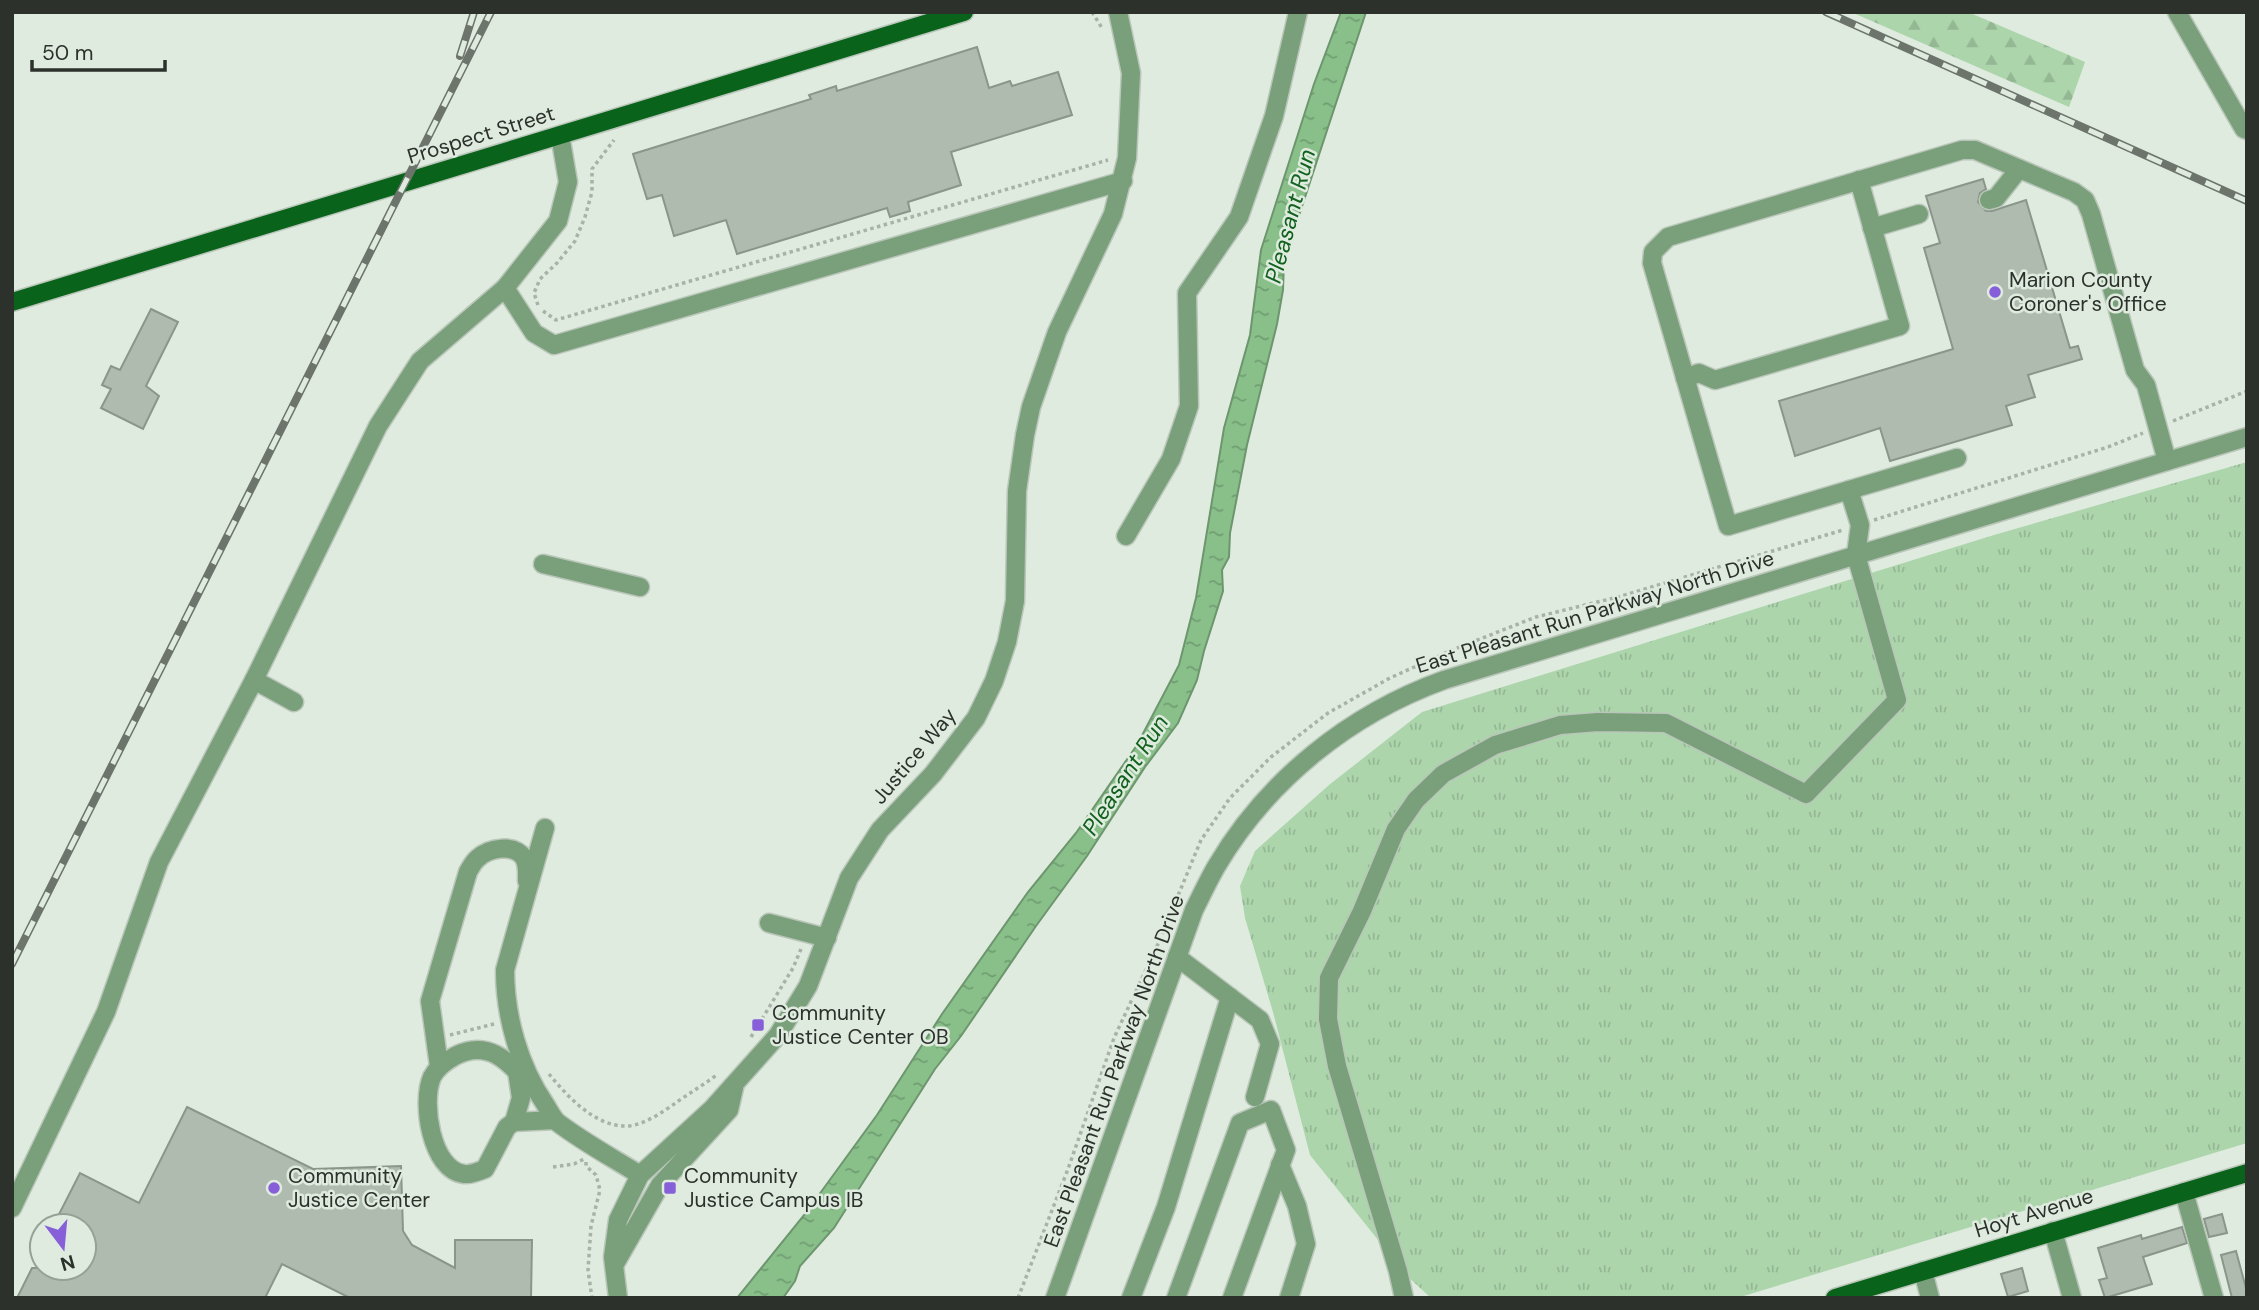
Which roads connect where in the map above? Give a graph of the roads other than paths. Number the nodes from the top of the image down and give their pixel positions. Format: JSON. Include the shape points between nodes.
{"nodes":[{"id":1,"x":964,"y":12,"type":"edge"},
{"id":2,"x":1118,"y":12,"type":"edge"},
{"id":3,"x":1298,"y":12,"type":"edge"},
{"id":4,"x":2177,"y":12,"type":"edge"},
{"id":5,"x":2247,"y":130,"type":"edge"},
{"id":6,"x":560,"y":135,"type":"junction"},
{"id":7,"x":2019,"y":169,"type":"junction"},
{"id":8,"x":1859,"y":180,"type":"junction"},
{"id":9,"x":1123,"y":181,"type":"junction"},
{"id":10,"x":1989,"y":200,"type":"dead end"},
{"id":11,"x":1919,"y":215,"type":"dead end"},
{"id":12,"x":1872,"y":228,"type":"junction"},
{"id":13,"x":505,"y":288,"type":"junction"},
{"id":14,"x":12,"y":302,"type":"edge"},
{"id":15,"x":1685,"y":377,"type":"junction"},
{"id":16,"x":2247,"y":437,"type":"edge"},
{"id":17,"x":1957,"y":458,"type":"dead end"},
{"id":18,"x":2167,"y":461,"type":"junction"},
{"id":19,"x":1849,"y":490,"type":"junction"},
{"id":20,"x":1126,"y":536,"type":"dead end"},
{"id":21,"x":1856,"y":555,"type":"junction"},
{"id":22,"x":543,"y":564,"type":"dead end"},
{"id":23,"x":640,"y":587,"type":"dead end"},
{"id":24,"x":254,"y":680,"type":"junction"},
{"id":25,"x":294,"y":702,"type":"dead end"},
{"id":26,"x":545,"y":828,"type":"dead end"},
{"id":27,"x":528,"y":891,"type":"junction"},
{"id":28,"x":769,"y":923,"type":"dead end"},
{"id":29,"x":827,"y":938,"type":"junction"},
{"id":30,"x":1177,"y":957,"type":"junction"},
{"id":31,"x":1230,"y":997,"type":"junction"},
{"id":32,"x":439,"y":1066,"type":"junction"},
{"id":33,"x":517,"y":1071,"type":"junction"},
{"id":34,"x":730,"y":1076,"type":"junction"},
{"id":35,"x":536,"y":1091,"type":"junction"},
{"id":36,"x":1255,"y":1097,"type":"dead end"},
{"id":37,"x":555,"y":1120,"type":"junction"},
{"id":38,"x":514,"y":1122,"type":"junction"},
{"id":39,"x":1280,"y":1166,"type":"junction"},
{"id":40,"x":2247,"y":1173,"type":"edge"},
{"id":41,"x":640,"y":1175,"type":"junction"},
{"id":42,"x":2184,"y":1192,"type":"junction"},
{"id":43,"x":12,"y":1208,"type":"edge"},
{"id":44,"x":2053,"y":1231,"type":"junction"},
{"id":45,"x":614,"y":1265,"type":"junction"},
{"id":46,"x":1923,"y":1271,"type":"junction"},
{"id":47,"x":618,"y":1298,"type":"edge"},
{"id":48,"x":1055,"y":1298,"type":"edge"},
{"id":49,"x":1131,"y":1298,"type":"edge"},
{"id":50,"x":1176,"y":1298,"type":"edge"},
{"id":51,"x":1232,"y":1298,"type":"edge"},
{"id":52,"x":1289,"y":1298,"type":"edge"},
{"id":53,"x":1404,"y":1298,"type":"edge"},
{"id":54,"x":1835,"y":1298,"type":"edge"},
{"id":55,"x":1930,"y":1298,"type":"edge"},
{"id":56,"x":2072,"y":1298,"type":"edge"},
{"id":57,"x":2214,"y":1298,"type":"edge"}],
"edges":[{"from":1,"to":6,"type":"main road","name":"Prospect Street"},
{"from":2,"to":9,"type":"street","name":"Justice Way","via":[[1131,73]]},
{"from":3,"to":20,"type":"street","via":[[1273,116],[1239,217],[1188,293],[1189,406],[1171,459]]},
{"from":4,"to":5,"type":"street"},
{"from":6,"to":13,"type":"street","via":[[568,182],[558,221]]},
{"from":6,"to":14,"type":"main road","name":"Prospect Street"},
{"from":7,"to":8,"type":"street","via":[[1976,150],[1962,150]]},
{"from":7,"to":10,"type":"street","via":[[1996,198]]},
{"from":7,"to":18,"type":"street","via":[[2085,200]]},
{"from":8,"to":12,"type":"street"},
{"from":8,"to":15,"type":"street","via":[[1668,236],[1653,252],[1652,263]]},
{"from":9,"to":13,"type":"street","via":[[554,345],[534,333]]},
{"from":9,"to":29,"type":"street","name":"Justice Way","via":[[1113,214],[1057,332],[1031,407],[1017,491],[1015,601],[994,681],[962,737],[880,830],[849,877]]},
{"from":11,"to":12,"type":"street"},
{"from":12,"to":15,"type":"street","via":[[1900,326],[1716,380],[1699,373]]},
{"from":13,"to":24,"type":"street","via":[[419,360],[378,426]]},
{"from":15,"to":19,"type":"street","via":[[1728,526]]},
{"from":16,"to":18,"type":"street","name":"East Pleasant Run Parkway North Drive"},
{"from":17,"to":19,"type":"street"},
{"from":18,"to":21,"type":"street","name":"East Pleasant Run Parkway North Drive"},
{"from":19,"to":21,"type":"street","via":[[1860,525]]},
{"from":21,"to":30,"type":"street","name":"East Pleasant Run Parkway North Drive","via":[[1444,680],[1370,714],[1298,767],[1254,814],[1216,867]]},
{"from":21,"to":53,"type":"street","via":[[1897,701],[1806,794],[1666,723],[1560,725],[1495,745],[1443,774],[1416,800],[1396,829],[1329,978],[1328,1019],[1337,1066]]},
{"from":22,"to":23,"type":"street"},
{"from":24,"to":25,"type":"street"},
{"from":24,"to":43,"type":"street","via":[[159,862],[106,1012]]},
{"from":26,"to":27,"type":"street"},
{"from":27,"to":32,"type":"street","via":[[527,865],[518,852],[490,850],[467,872],[430,1001]]},
{"from":27,"to":35,"type":"street","via":[[505,970],[505,993],[517,1043]]},
{"from":28,"to":29,"type":"street"},
{"from":29,"to":34,"type":"street","name":"Justice Way","via":[[807,986],[778,1035]]},
{"from":30,"to":31,"type":"street"},
{"from":30,"to":48,"type":"street","name":"East Pleasant Run Parkway North Drive"},
{"from":31,"to":36,"type":"street","via":[[1260,1020],[1270,1044]]},
{"from":31,"to":49,"type":"street","via":[[1166,1207]]},
{"from":32,"to":33,"type":"street","via":[[475,1049],[496,1055]]},
{"from":32,"to":38,"type":"street","via":[[429,1087],[428,1112],[434,1143],[447,1166],[465,1174],[485,1169]]},
{"from":33,"to":35,"type":"street"},
{"from":33,"to":38,"type":"street","via":[[521,1098]]},
{"from":34,"to":41,"type":"street","name":"Justice Way","via":[[712,1109]]},
{"from":34,"to":45,"type":"street","via":[[729,1110],[660,1185]]},
{"from":35,"to":37,"type":"street"},
{"from":37,"to":38,"type":"street"},
{"from":37,"to":41,"type":"street"},
{"from":39,"to":50,"type":"street","via":[[1286,1150],[1271,1110],[1240,1123]]},
{"from":39,"to":51,"type":"street"},
{"from":39,"to":52,"type":"street","via":[[1306,1244]]},
{"from":40,"to":42,"type":"main road","name":"Hoyt Avenue"},
{"from":41,"to":45,"type":"street","name":"Justice Way","via":[[618,1220]]},
{"from":42,"to":44,"type":"main road","name":"Hoyt Avenue"},
{"from":42,"to":57,"type":"street"},
{"from":44,"to":46,"type":"main road","name":"Hoyt Avenue"},
{"from":44,"to":56,"type":"street"},
{"from":45,"to":47,"type":"street","name":"Justice Way"},
{"from":46,"to":54,"type":"main road","name":"Hoyt Avenue"},
{"from":46,"to":55,"type":"street"}]}
